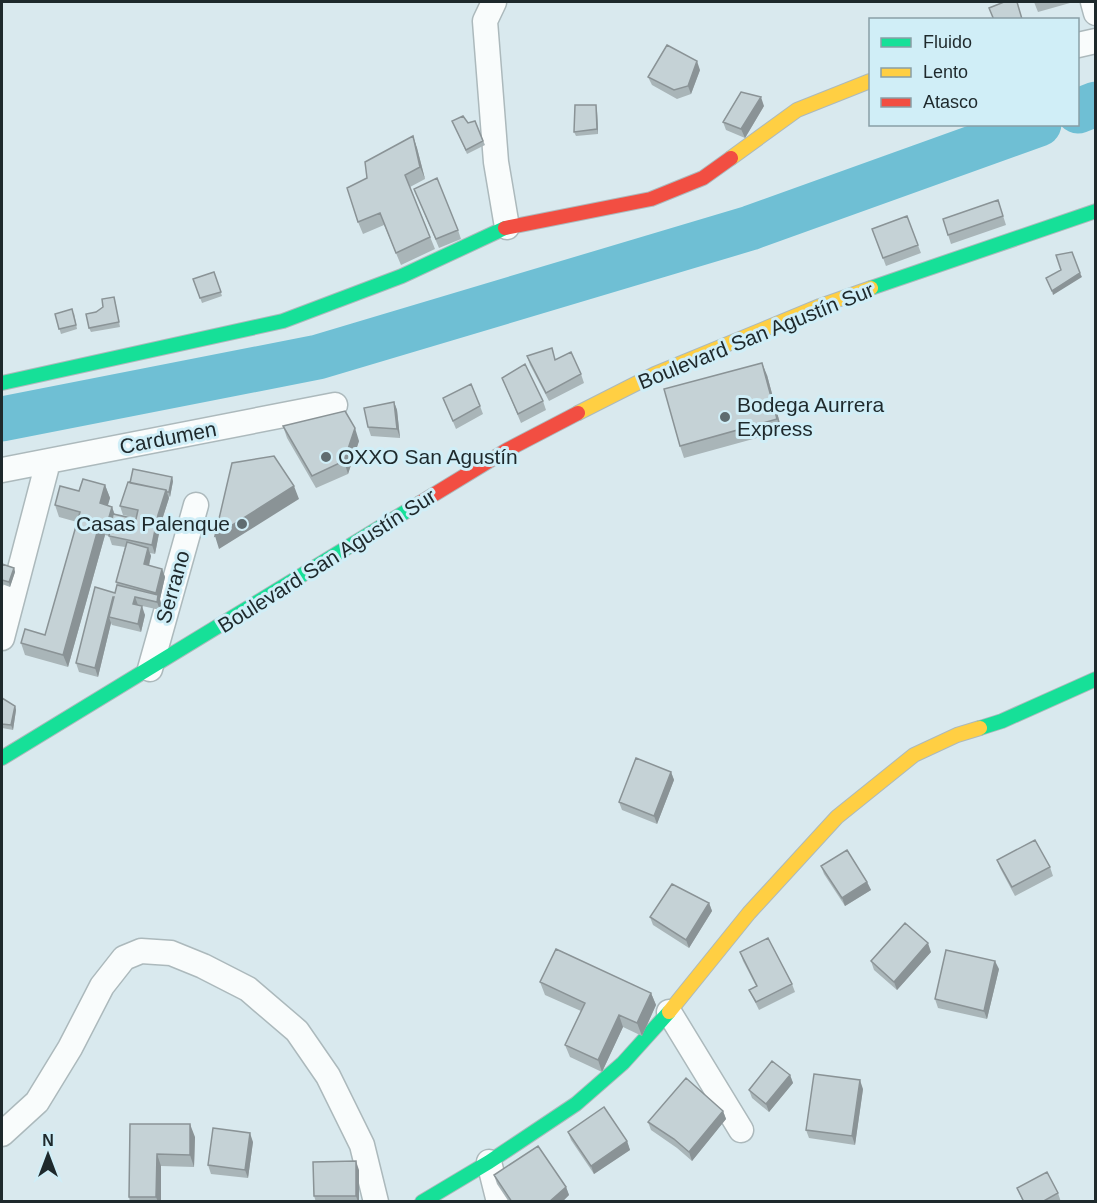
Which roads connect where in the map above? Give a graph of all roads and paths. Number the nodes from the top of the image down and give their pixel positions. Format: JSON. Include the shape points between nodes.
{"nodes":[{"id":1,"x":1093,"y":2,"type":"edge"},
{"id":2,"x":484,"y":8,"type":"edge"},
{"id":3,"x":1095,"y":14,"type":"edge"},
{"id":4,"x":1095,"y":41,"type":"edge"},
{"id":5,"x":1079,"y":45,"type":"edge"},
{"id":6,"x":869,"y":81,"type":"edge"},
{"id":7,"x":1095,"y":212,"type":"edge"},
{"id":8,"x":507,"y":227,"type":"junction"},
{"id":9,"x":2,"y":383,"type":"edge"},
{"id":10,"x":335,"y":405,"type":"dead end"},
{"id":11,"x":48,"y":462,"type":"junction"},
{"id":12,"x":2,"y":470,"type":"edge"},
{"id":13,"x":196,"y":505,"type":"dead end"},
{"id":14,"x":2,"y":638,"type":"edge"},
{"id":15,"x":150,"y":669,"type":"junction"},
{"id":16,"x":1095,"y":679,"type":"edge"},
{"id":17,"x":2,"y":758,"type":"edge"},
{"id":18,"x":669,"y":1012,"type":"junction"},
{"id":19,"x":741,"y":1130,"type":"dead end"},
{"id":20,"x":2,"y":1134,"type":"edge"},
{"id":21,"x":489,"y":1162,"type":"junction"},
{"id":22,"x":376,"y":1202,"type":"edge"},
{"id":23,"x":422,"y":1202,"type":"edge"},
{"id":24,"x":499,"y":1202,"type":"edge"}],
"edges":[{"from":1,"to":3,"type":"street"},
{"from":2,"to":8,"type":"street","via":[[496,162]]},
{"from":4,"to":5,"type":"street"},
{"from":6,"to":8,"type":"street","via":[[797,110],[703,178],[651,199]]},
{"from":7,"to":15,"type":"street","name":"Boulevard San Agustín Sur","via":[[820,306],[655,374],[507,450]]},
{"from":8,"to":9,"type":"street","via":[[402,276],[283,321]]},
{"from":10,"to":11,"type":"street","name":"Cardumen"},
{"from":11,"to":12,"type":"street","name":"Cardumen"},
{"from":11,"to":14,"type":"street"},
{"from":13,"to":15,"type":"street","name":"Serrano"},
{"from":15,"to":17,"type":"street","name":"Boulevard San Agustín Sur"},
{"from":16,"to":18,"type":"street","via":[[914,755],[837,817],[749,913]]},
{"from":18,"to":19,"type":"street"},
{"from":18,"to":21,"type":"street","via":[[623,1063],[576,1104]]},
{"from":20,"to":22,"type":"street","via":[[37,1102],[102,986],[124,958],[141,951],[171,953],[248,989],[297,1031],[328,1077],[362,1145]]},
{"from":21,"to":23,"type":"street"},
{"from":21,"to":24,"type":"street"}]}
